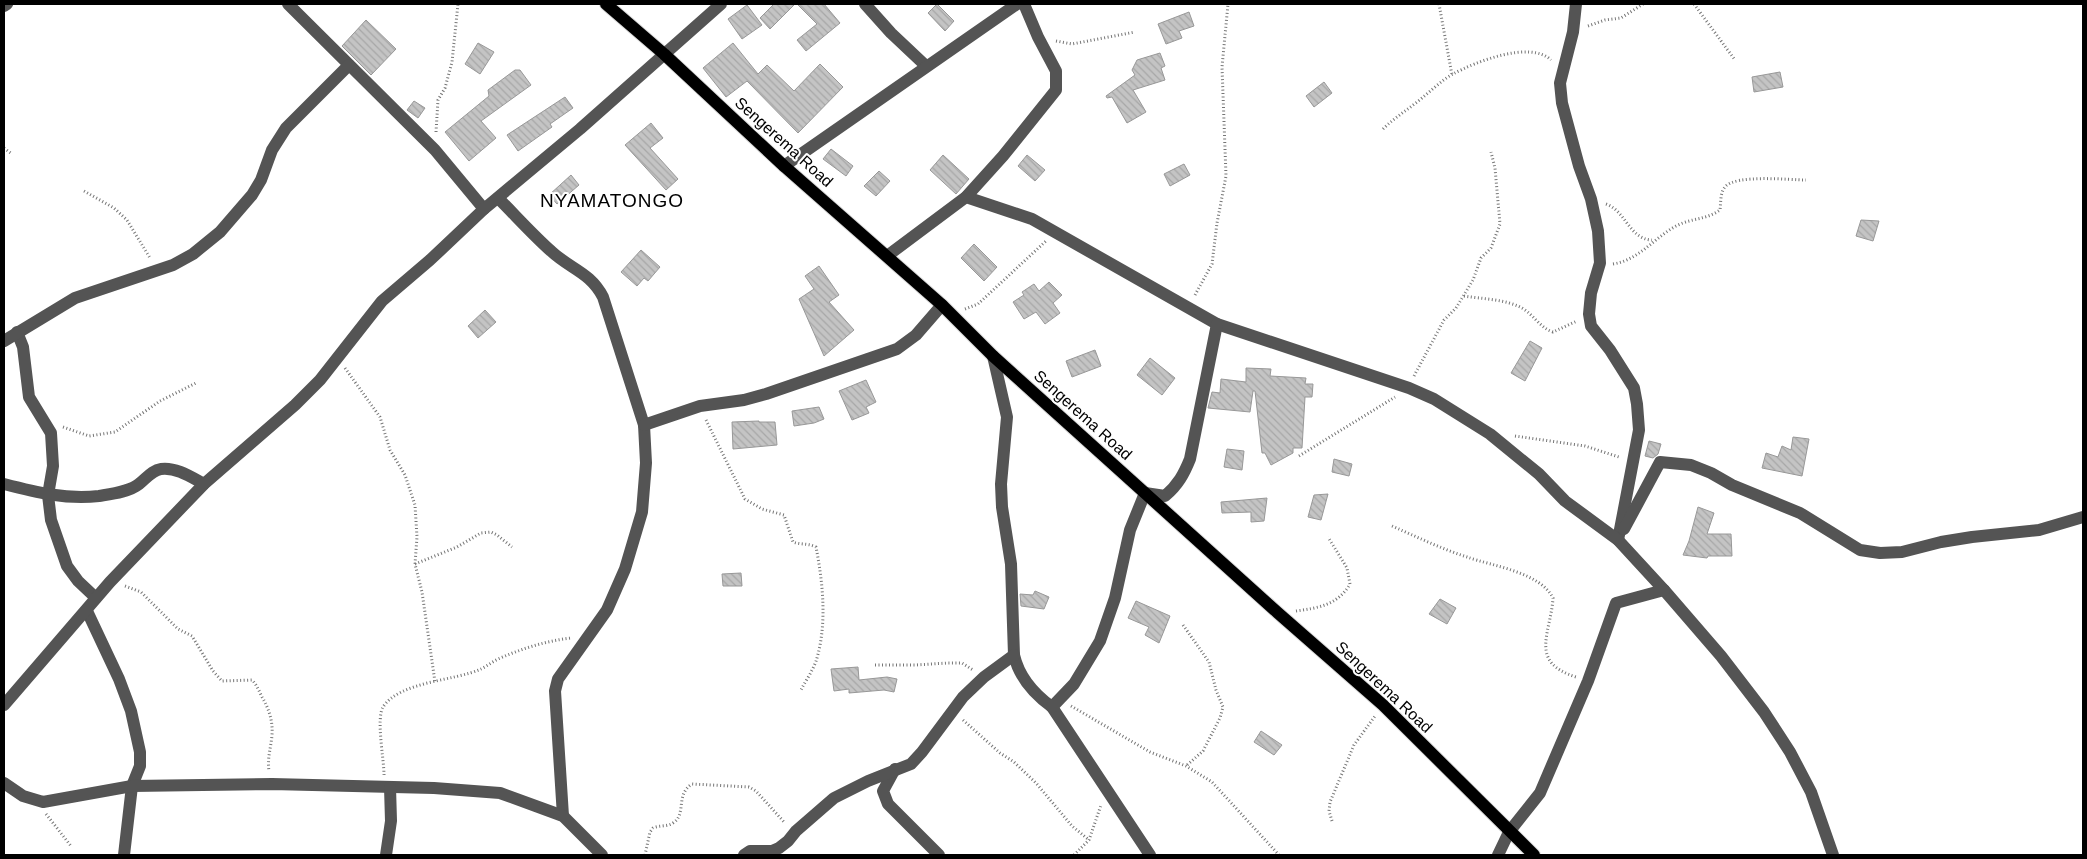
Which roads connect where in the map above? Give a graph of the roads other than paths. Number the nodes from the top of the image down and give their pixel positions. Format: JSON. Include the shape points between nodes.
{"nodes":[{"id":1,"x":7,"y":4,"type":"edge"},
{"id":2,"x":288,"y":4,"type":"edge"},
{"id":3,"x":606,"y":4,"type":"edge"},
{"id":4,"x":722,"y":4,"type":"edge"},
{"id":5,"x":865,"y":4,"type":"edge"},
{"id":6,"x":1017,"y":4,"type":"edge"},
{"id":7,"x":1024,"y":4,"type":"edge"},
{"id":8,"x":1576,"y":4,"type":"edge"},
{"id":9,"x":4,"y":6,"type":"edge"},
{"id":10,"x":664,"y":54,"type":"junction"},
{"id":11,"x":349,"y":65,"type":"junction"},
{"id":12,"x":926,"y":66,"type":"junction"},
{"id":13,"x":784,"y":166,"type":"junction"},
{"id":14,"x":966,"y":196,"type":"junction"},
{"id":15,"x":498,"y":198,"type":"junction"},
{"id":16,"x":484,"y":209,"type":"junction"},
{"id":17,"x":887,"y":256,"type":"junction"},
{"id":18,"x":942,"y":305,"type":"junction"},
{"id":19,"x":1217,"y":324,"type":"junction"},
{"id":20,"x":16,"y":332,"type":"junction"},
{"id":21,"x":4,"y":341,"type":"edge"},
{"id":22,"x":994,"y":356,"type":"junction"},
{"id":23,"x":644,"y":426,"type":"junction"},
{"id":24,"x":4,"y":484,"type":"edge"},
{"id":25,"x":204,"y":484,"type":"junction"},
{"id":26,"x":1145,"y":493,"type":"junction"},
{"id":27,"x":48,"y":494,"type":"junction"},
{"id":28,"x":2083,"y":517,"type":"edge"},
{"id":29,"x":1618,"y":540,"type":"junction"},
{"id":30,"x":1664,"y":590,"type":"junction"},
{"id":31,"x":96,"y":598,"type":"junction"},
{"id":32,"x":87,"y":611,"type":"junction"},
{"id":33,"x":1014,"y":655,"type":"junction"},
{"id":34,"x":1057,"y":703,"type":"junction"},
{"id":35,"x":4,"y":705,"type":"edge"},
{"id":36,"x":895,"y":769,"type":"junction"},
{"id":37,"x":4,"y":783,"type":"edge"},
{"id":38,"x":132,"y":786,"type":"junction"},
{"id":39,"x":388,"y":787,"type":"junction"},
{"id":40,"x":562,"y":816,"type":"junction"},
{"id":41,"x":1509,"y":832,"type":"junction"},
{"id":42,"x":124,"y":855,"type":"edge"},
{"id":43,"x":386,"y":855,"type":"edge"},
{"id":44,"x":602,"y":855,"type":"edge"},
{"id":45,"x":744,"y":855,"type":"edge"},
{"id":46,"x":939,"y":855,"type":"edge"},
{"id":47,"x":1150,"y":855,"type":"edge"},
{"id":48,"x":1498,"y":855,"type":"edge"},
{"id":49,"x":1534,"y":855,"type":"edge"},
{"id":50,"x":1833,"y":855,"type":"edge"}],
"edges":[{"from":1,"to":9,"type":"street"},
{"from":2,"to":11,"type":"street"},
{"from":3,"to":10,"type":"main road","name":"Sengerema Road"},
{"from":4,"to":10,"type":"street"},
{"from":5,"to":12,"type":"street"},
{"from":6,"to":12,"type":"street"},
{"from":7,"to":14,"type":"street","via":[[1056,71],[1056,90],[1045,107]]},
{"from":8,"to":29,"type":"street","via":[[1573,32],[1560,83],[1562,103],[1598,231],[1600,263],[1588,314],[1591,326],[1634,388],[1637,404],[1639,430]]},
{"from":10,"to":13,"type":"main road","name":"Sengerema Road"},
{"from":10,"to":15,"type":"street"},
{"from":11,"to":16,"type":"street","via":[[435,150]]},
{"from":11,"to":20,"type":"street","via":[[286,128],[272,150],[252,195],[220,232],[193,254],[164,270],[152,271],[75,298]]},
{"from":12,"to":13,"type":"street"},
{"from":13,"to":17,"type":"main road","name":"Sengerema Road"},
{"from":14,"to":17,"type":"street"},
{"from":14,"to":19,"type":"street","via":[[1032,219]]},
{"from":15,"to":16,"type":"street"},
{"from":15,"to":23,"type":"street","via":[[552,253],[589,276],[597,285]]},
{"from":16,"to":25,"type":"street","via":[[382,301],[295,406]]},
{"from":17,"to":18,"type":"main road","name":"Sengerema Road"},
{"from":18,"to":22,"type":"main road","name":"Sengerema Road"},
{"from":18,"to":23,"type":"street","via":[[916,335],[897,349],[766,394],[700,406]]},
{"from":19,"to":26,"type":"street","via":[[1184,475],[1165,496]]},
{"from":19,"to":29,"type":"street","via":[[1434,399],[1490,434],[1539,474],[1565,501]]},
{"from":20,"to":21,"type":"street"},
{"from":20,"to":27,"type":"street","via":[[23,347],[29,397],[51,433],[52,466]]},
{"from":22,"to":26,"type":"main road","name":"Sengerema Road"},
{"from":22,"to":33,"type":"street","via":[[1007,417],[1001,484],[1011,564]]},
{"from":23,"to":40,"type":"street","via":[[646,463],[642,512],[625,569],[607,610],[558,679],[555,691]]},
{"from":24,"to":27,"type":"street"},
{"from":25,"to":27,"type":"street","via":[[183,473],[159,469],[138,486],[101,496]]},
{"from":25,"to":31,"type":"street"},
{"from":26,"to":34,"type":"street","via":[[1130,530],[1115,598],[1100,641],[1080,676]]},
{"from":26,"to":41,"type":"main road","name":"Sengerema Road","via":[[1383,705]]},
{"from":27,"to":31,"type":"street","via":[[52,520],[67,566]]},
{"from":28,"to":29,"type":"street","via":[[2039,530],[1972,537],[1902,552],[1880,553],[1860,550],[1800,513],[1711,473],[1691,465],[1660,462]]},
{"from":29,"to":30,"type":"street"},
{"from":30,"to":41,"type":"street","via":[[1616,603],[1588,681],[1540,793]]},
{"from":30,"to":50,"type":"street","via":[[1721,656],[1790,752],[1811,792]]},
{"from":31,"to":32,"type":"street"},
{"from":32,"to":35,"type":"street"},
{"from":32,"to":38,"type":"street","via":[[131,711],[140,759]]},
{"from":33,"to":34,"type":"street","via":[[1017,667],[1039,698]]},
{"from":33,"to":36,"type":"street","via":[[964,696],[911,764]]},
{"from":34,"to":47,"type":"street"},
{"from":36,"to":45,"type":"street","via":[[834,798],[779,848],[750,851]]},
{"from":36,"to":46,"type":"street","via":[[883,791],[888,804]]},
{"from":37,"to":38,"type":"street","via":[[35,801],[43,802]]},
{"from":38,"to":39,"type":"street","via":[[272,784]]},
{"from":38,"to":42,"type":"street"},
{"from":39,"to":40,"type":"street","via":[[500,793]]},
{"from":39,"to":43,"type":"street","via":[[391,821]]},
{"from":40,"to":44,"type":"street"},
{"from":41,"to":48,"type":"street"},
{"from":41,"to":49,"type":"main road","name":"Sengerema Road"}]}
